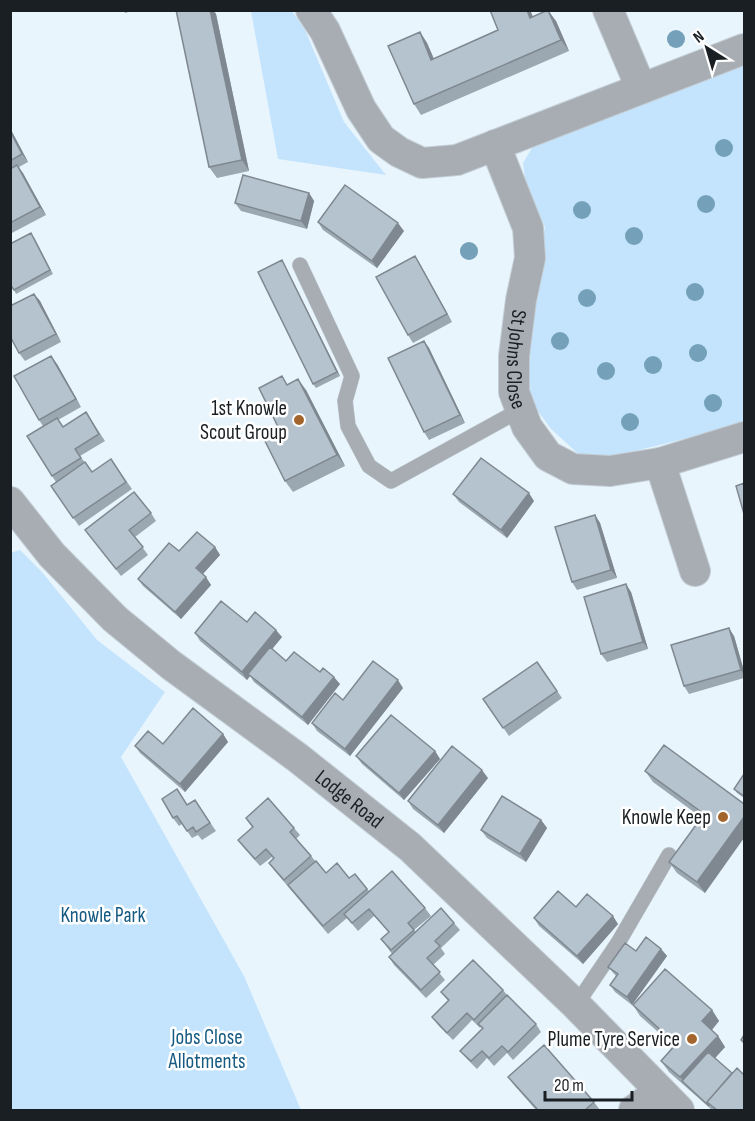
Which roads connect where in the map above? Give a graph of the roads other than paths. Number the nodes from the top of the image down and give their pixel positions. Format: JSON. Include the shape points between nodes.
{"nodes":[{"id":1,"x":311,"y":10,"type":"edge"},
{"id":2,"x":608,"y":10,"type":"edge"},
{"id":3,"x":744,"y":49,"type":"edge"},
{"id":4,"x":640,"y":88,"type":"junction"},
{"id":5,"x":495,"y":145,"type":"junction"},
{"id":6,"x":300,"y":266,"type":"dead end"},
{"id":7,"x":520,"y":410,"type":"junction"},
{"id":8,"x":744,"y":437,"type":"edge"},
{"id":9,"x":660,"y":463,"type":"junction"},
{"id":10,"x":10,"y":502,"type":"edge"},
{"id":11,"x":695,"y":571,"type":"dead end"},
{"id":12,"x":669,"y":855,"type":"dead end"},
{"id":13,"x":576,"y":1005,"type":"junction"},
{"id":14,"x":669,"y":1101,"type":"edge"},
{"id":15,"x":633,"y":1110,"type":"edge"}],
"edges":[{"from":1,"to":5,"type":"street","via":[[325,31],[361,110],[381,139],[422,163],[457,160]]},
{"from":2,"to":4,"type":"street"},
{"from":3,"to":4,"type":"street"},
{"from":4,"to":5,"type":"street"},
{"from":5,"to":7,"type":"street","name":"St Johns Close","via":[[528,228],[530,258],[513,356],[514,392]]},
{"from":6,"to":7,"type":"lane","via":[[352,376],[345,401],[348,426],[369,466],[391,481]]},
{"from":7,"to":9,"type":"street","name":"St Johns Close","via":[[548,456],[573,469],[610,471]]},
{"from":8,"to":9,"type":"street","name":"St Johns Close"},
{"from":9,"to":11,"type":"street"},
{"from":10,"to":13,"type":"street","name":"Lodge Road","via":[[52,555],[115,619],[410,847]]},
{"from":12,"to":13,"type":"lane","via":[[618,943]]},
{"from":13,"to":14,"type":"street","name":"Lodge Road"},
{"from":14,"to":15,"type":"street"}]}
